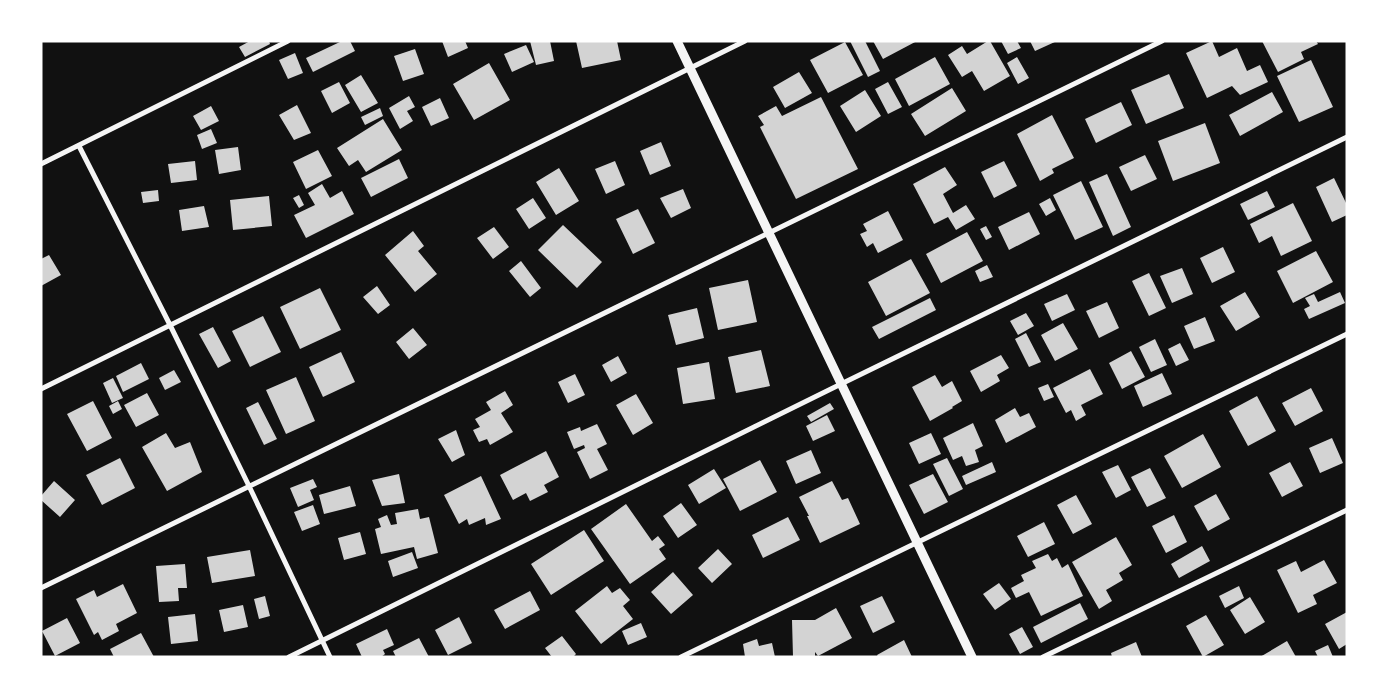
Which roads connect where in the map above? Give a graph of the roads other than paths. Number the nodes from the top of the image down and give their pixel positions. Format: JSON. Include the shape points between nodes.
{"nodes":[{"id":1,"x":677,"y":41,"type":"edge"},
{"id":2,"x":745,"y":41,"type":"edge"},
{"id":3,"x":1162,"y":41,"type":"edge"},
{"id":4,"x":284,"y":42,"type":"edge"},
{"id":5,"x":690,"y":68,"type":"junction"},
{"id":6,"x":1347,"y":137,"type":"edge"},
{"id":7,"x":79,"y":146,"type":"junction"},
{"id":8,"x":41,"y":164,"type":"edge"},
{"id":9,"x":770,"y":232,"type":"junction"},
{"id":10,"x":170,"y":325,"type":"junction"},
{"id":11,"x":1347,"y":334,"type":"edge"},
{"id":12,"x":841,"y":384,"type":"junction"},
{"id":13,"x":41,"y":389,"type":"edge"},
{"id":14,"x":249,"y":486,"type":"junction"},
{"id":15,"x":1347,"y":510,"type":"edge"},
{"id":16,"x":918,"y":543,"type":"junction"},
{"id":17,"x":41,"y":588,"type":"edge"},
{"id":18,"x":322,"y":640,"type":"junction"},
{"id":19,"x":289,"y":657,"type":"edge"},
{"id":20,"x":330,"y":657,"type":"edge"},
{"id":21,"x":681,"y":657,"type":"edge"},
{"id":22,"x":972,"y":657,"type":"edge"},
{"id":23,"x":1043,"y":657,"type":"edge"}],
"edges":[{"from":1,"to":5,"type":"street"},
{"from":2,"to":5,"type":"street"},
{"from":3,"to":9,"type":"street"},
{"from":4,"to":7,"type":"street"},
{"from":5,"to":9,"type":"street"},
{"from":5,"to":10,"type":"street"},
{"from":6,"to":12,"type":"street"},
{"from":7,"to":8,"type":"street"},
{"from":7,"to":10,"type":"street"},
{"from":9,"to":12,"type":"street"},
{"from":9,"to":14,"type":"street"},
{"from":10,"to":13,"type":"street"},
{"from":10,"to":14,"type":"street"},
{"from":11,"to":16,"type":"street"},
{"from":12,"to":16,"type":"street"},
{"from":12,"to":18,"type":"street"},
{"from":14,"to":17,"type":"street"},
{"from":14,"to":18,"type":"street"},
{"from":15,"to":23,"type":"street"},
{"from":16,"to":21,"type":"street"},
{"from":16,"to":22,"type":"street"},
{"from":18,"to":19,"type":"street"},
{"from":18,"to":20,"type":"street"}]}
